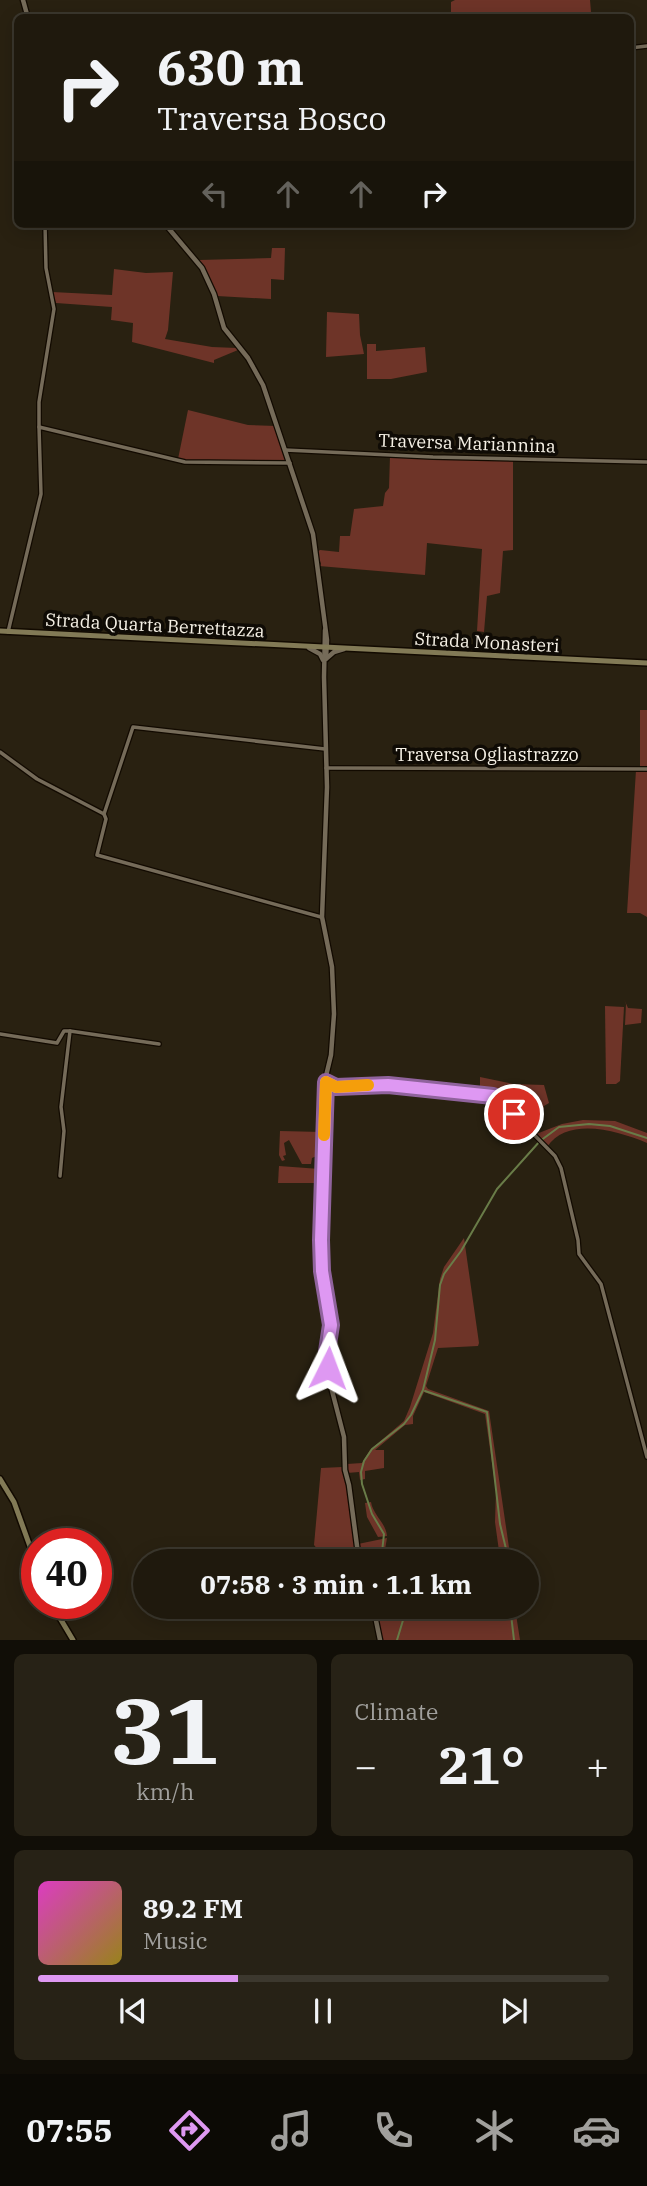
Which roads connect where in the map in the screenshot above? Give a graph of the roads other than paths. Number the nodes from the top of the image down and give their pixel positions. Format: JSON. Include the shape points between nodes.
{"nodes":[{"id":1,"x":45,"y":228,"type":"edge"},
{"id":2,"x":169,"y":228,"type":"edge"},
{"id":3,"x":39,"y":428,"type":"junction"},
{"id":4,"x":285,"y":450,"type":"junction"},
{"id":5,"x":647,"y":462,"type":"edge"},
{"id":6,"x":290,"y":463,"type":"junction"},
{"id":7,"x":0,"y":631,"type":"edge"},
{"id":8,"x":8,"y":632,"type":"junction"},
{"id":9,"x":326,"y":635,"type":"junction"},
{"id":10,"x":308,"y":647,"type":"junction"},
{"id":11,"x":326,"y":648,"type":"junction"},
{"id":12,"x":346,"y":649,"type":"junction"},
{"id":13,"x":325,"y":659,"type":"junction"},
{"id":14,"x":647,"y":663,"type":"edge"},
{"id":15,"x":325,"y":749,"type":"junction"},
{"id":16,"x":0,"y":752,"type":"edge"},
{"id":17,"x":326,"y":768,"type":"junction"},
{"id":18,"x":647,"y":769,"type":"edge"},
{"id":19,"x":104,"y":814,"type":"junction"},
{"id":20,"x":322,"y":917,"type":"junction"},
{"id":21,"x":70,"y":1031,"type":"junction"},
{"id":22,"x":0,"y":1034,"type":"edge"},
{"id":23,"x":159,"y":1044,"type":"dead end"},
{"id":24,"x":326,"y":1082,"type":"junction"},
{"id":25,"x":60,"y":1176,"type":"dead end"},
{"id":26,"x":647,"y":1457,"type":"edge"},
{"id":27,"x":0,"y":1479,"type":"edge"},
{"id":28,"x":23,"y":1528,"type":"edge"},
{"id":29,"x":357,"y":1549,"type":"edge"},
{"id":30,"x":61,"y":1619,"type":"edge"},
{"id":31,"x":376,"y":1619,"type":"edge"},
{"id":32,"x":73,"y":1640,"type":"edge"},
{"id":33,"x":380,"y":1640,"type":"edge"}],
"edges":[{"from":1,"to":3,"type":"street","via":[[54,309],[38,402]]},
{"from":2,"to":4,"type":"street","via":[[206,276],[224,328],[264,385]]},
{"from":3,"to":6,"type":"street","via":[[185,462]]},
{"from":3,"to":8,"type":"street","via":[[41,494]]},
{"from":4,"to":5,"type":"street","name":"Traversa Mariannina"},
{"from":4,"to":6,"type":"street"},
{"from":6,"to":9,"type":"street","via":[[313,534]]},
{"from":7,"to":8,"type":"main road","name":"Strada Quarta Berrettazza"},
{"from":8,"to":10,"type":"main road","name":"Strada Quarta Berrettazza"},
{"from":9,"to":10,"type":"street"},
{"from":9,"to":11,"type":"street"},
{"from":9,"to":12,"type":"street","via":[[334,645]]},
{"from":10,"to":11,"type":"main road","name":"Strada Quarta Berrettazza"},
{"from":10,"to":13,"type":"street"},
{"from":11,"to":12,"type":"main road","name":"Strada Monasteri"},
{"from":11,"to":13,"type":"street"},
{"from":12,"to":13,"type":"street"},
{"from":12,"to":14,"type":"main road","name":"Strada Monasteri"},
{"from":13,"to":15,"type":"street"},
{"from":15,"to":17,"type":"street"},
{"from":15,"to":19,"type":"street","via":[[133,727]]},
{"from":16,"to":19,"type":"street","via":[[37,779]]},
{"from":17,"to":18,"type":"street","name":"Traversa Ogliastrazzo"},
{"from":17,"to":20,"type":"street"},
{"from":19,"to":20,"type":"street","via":[[97,855],[101,857]]},
{"from":20,"to":24,"type":"street","via":[[334,1014]]},
{"from":21,"to":22,"type":"street","via":[[64,1031],[57,1043]]},
{"from":21,"to":23,"type":"street"},
{"from":21,"to":25,"type":"street","via":[[61,1107]]},
{"from":24,"to":26,"type":"street","via":[[336,1087],[388,1085],[497,1097],[555,1156],[579,1254],[601,1284]]},
{"from":24,"to":29,"type":"street","via":[[321,1240],[331,1325],[327,1356],[344,1437]]},
{"from":27,"to":28,"type":"main road"},
{"from":30,"to":32,"type":"main road"},
{"from":31,"to":33,"type":"street"}]}
